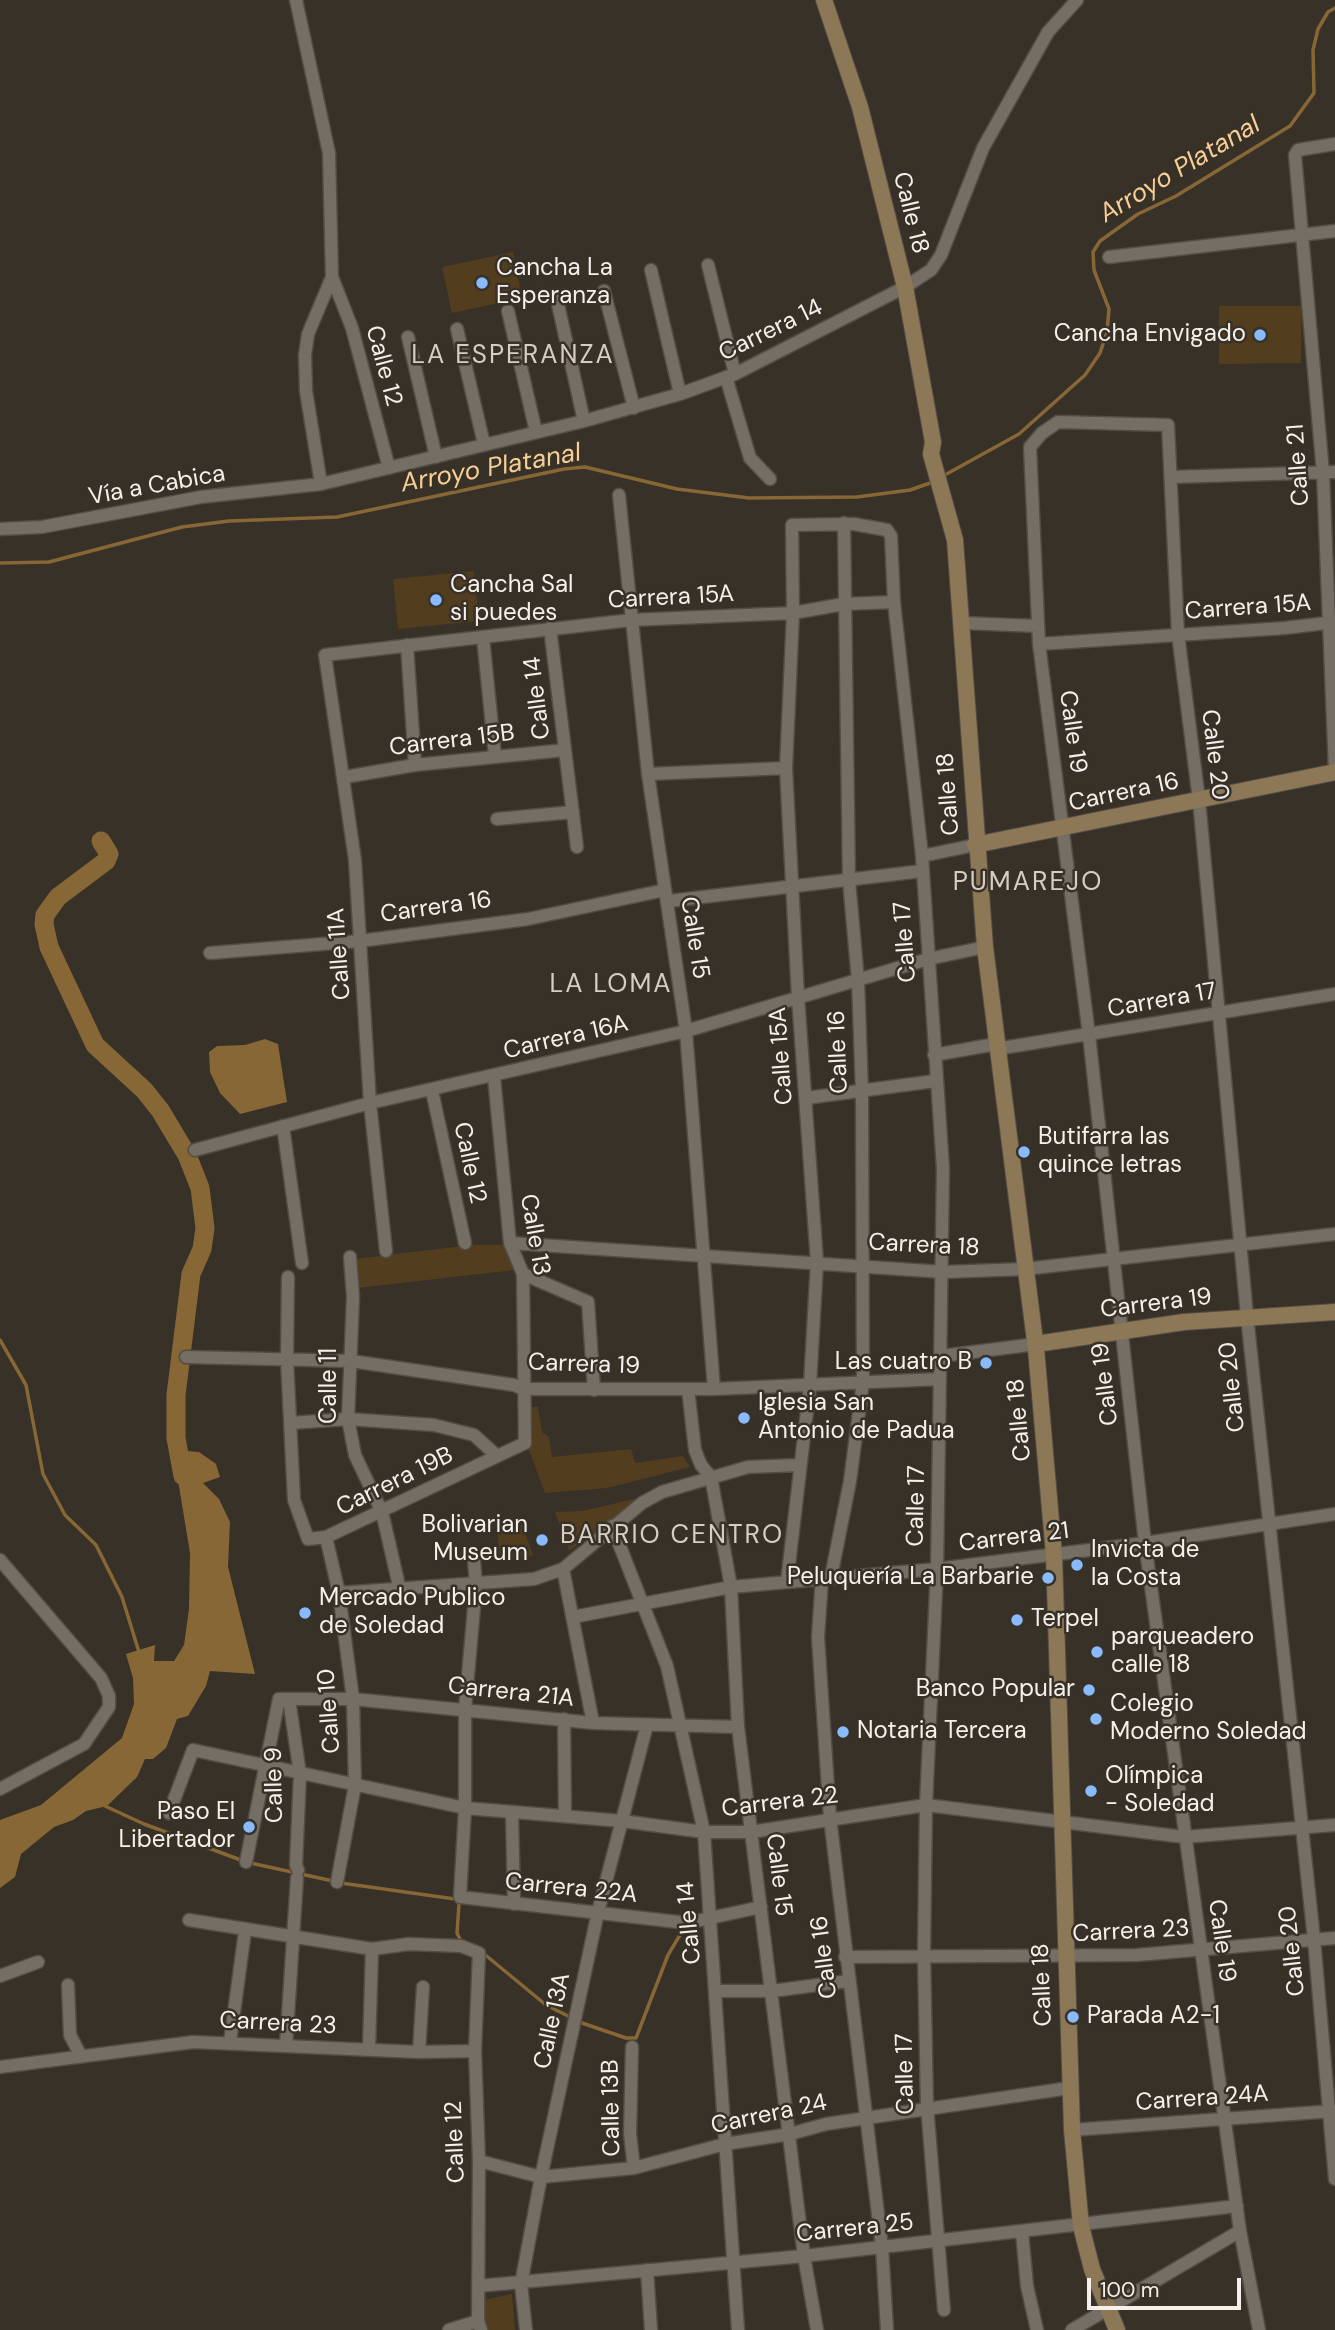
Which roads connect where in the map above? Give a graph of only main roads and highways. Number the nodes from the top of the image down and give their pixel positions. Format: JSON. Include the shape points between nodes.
{"nodes":[{"id":1,"x":824,"y":0,"type":"edge"},
{"id":2,"x":1335,"y":772,"type":"edge"},
{"id":3,"x":975,"y":845,"type":"junction"},
{"id":4,"x":1335,"y":1312,"type":"edge"},
{"id":5,"x":1036,"y":1344,"type":"junction"},
{"id":6,"x":1117,"y":2330,"type":"edge"}],
"edges":[{"from":1,"to":3,"type":"main road","name":"Calle 18","via":[[860,107],[905,287],[955,540]]},
{"from":2,"to":3,"type":"main road","name":"Carrera 16"},
{"from":3,"to":5,"type":"main road","name":"Calle 18","via":[[996,1047]]},
{"from":4,"to":5,"type":"main road","name":"Carrera 19","via":[[1247,1316]]},
{"from":5,"to":6,"type":"main road","name":"Calle 18","via":[[1054,1555],[1072,2130],[1082,2226],[1106,2309]]}]}
